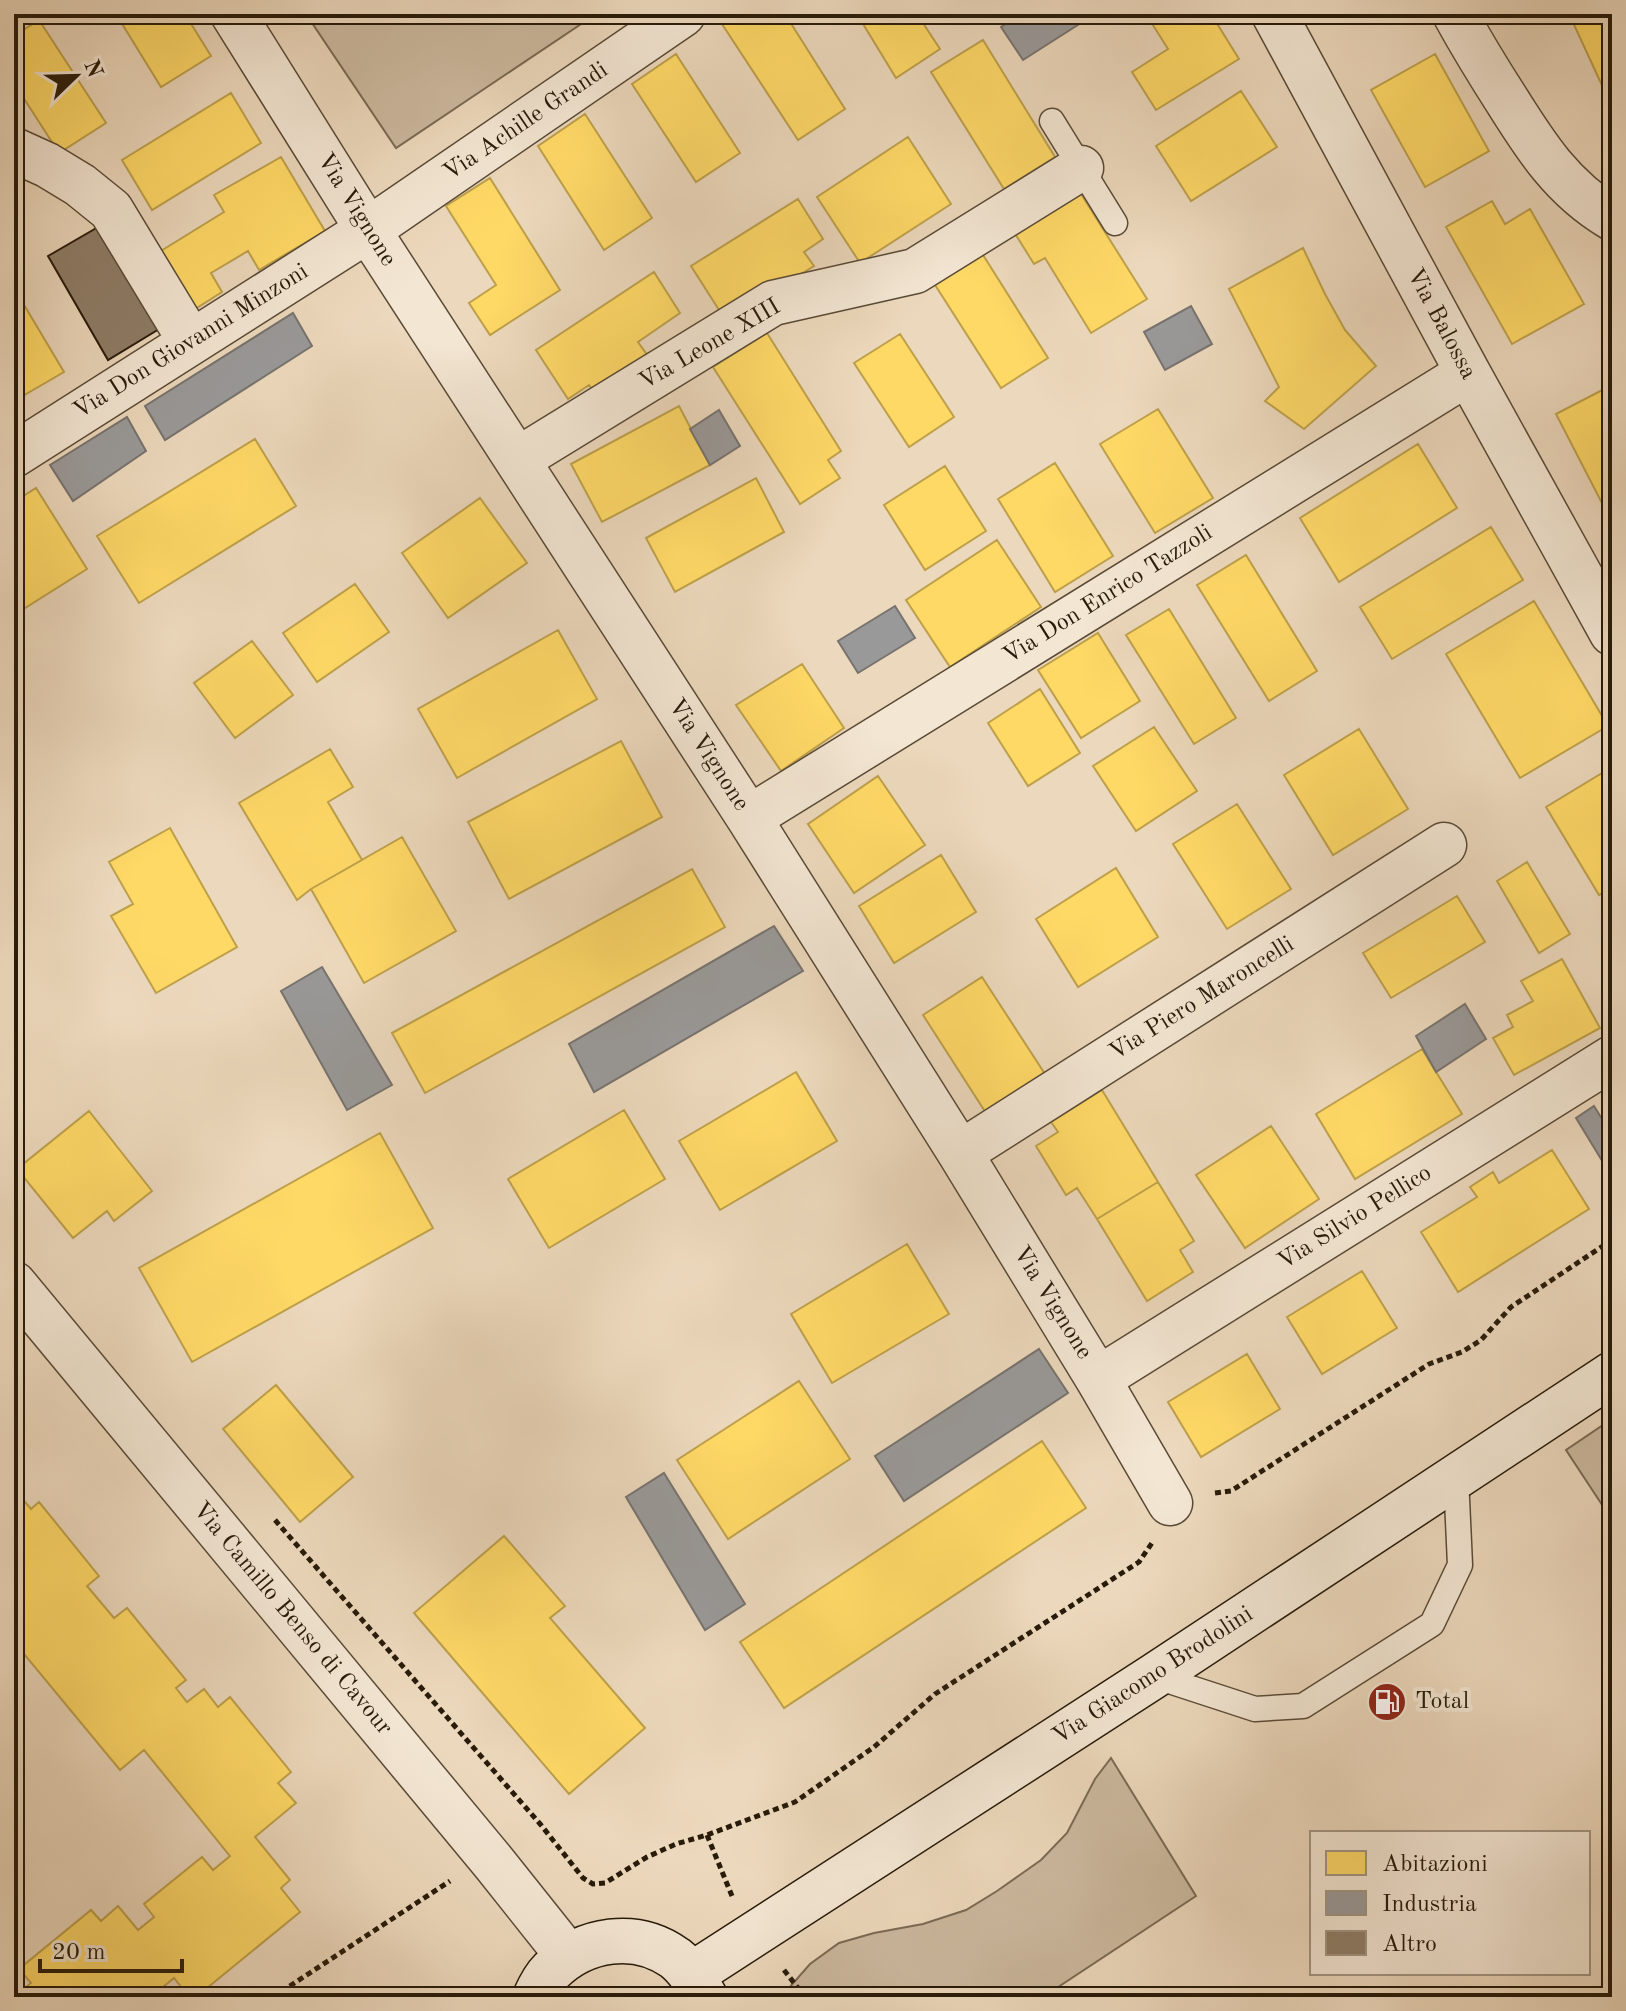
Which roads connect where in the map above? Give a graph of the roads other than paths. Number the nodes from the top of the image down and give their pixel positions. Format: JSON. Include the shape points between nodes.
{"nodes":[{"id":1,"x":233,"y":14,"type":"edge"},
{"id":2,"x":683,"y":14,"type":"edge"},
{"id":3,"x":1274,"y":14,"type":"edge"},
{"id":4,"x":1455,"y":14,"type":"edge"},
{"id":5,"x":1052,"y":121,"type":"dead end"},
{"id":6,"x":14,"y":150,"type":"edge"},
{"id":7,"x":1081,"y":168,"type":"junction"},
{"id":8,"x":1612,"y":218,"type":"edge"},
{"id":9,"x":1115,"y":223,"type":"dead end"},
{"id":10,"x":368,"y":230,"type":"junction"},
{"id":11,"x":191,"y":342,"type":"junction"},
{"id":12,"x":1468,"y":373,"type":"junction"},
{"id":13,"x":14,"y":455,"type":"edge"},
{"id":14,"x":517,"y":460,"type":"junction"},
{"id":15,"x":1612,"y":633,"type":"edge"},
{"id":16,"x":749,"y":818,"type":"junction"},
{"id":17,"x":1444,"y":845,"type":"dead end"},
{"id":18,"x":1612,"y":1058,"type":"edge"},
{"id":19,"x":960,"y":1153,"type":"junction"},
{"id":20,"x":14,"y":1284,"type":"edge"},
{"id":21,"x":1612,"y":1374,"type":"edge"},
{"id":22,"x":1098,"y":1379,"type":"junction"},
{"id":23,"x":1456,"y":1477,"type":"junction"},
{"id":24,"x":1170,"y":1503,"type":"road end"},
{"id":25,"x":1154,"y":1676,"type":"junction"},
{"id":26,"x":568,"y":1956,"type":"junction"},
{"id":27,"x":698,"y":1986,"type":"edge"},
{"id":28,"x":535,"y":1997,"type":"edge"}],
"edges":[{"from":1,"to":10,"type":"street","name":"Via Vignone"},
{"from":2,"to":10,"type":"street","name":"Via Achille Grandi"},
{"from":3,"to":12,"type":"street","name":"Via Balossa"},
{"from":4,"to":8,"type":"street","via":[[1552,169]]},
{"from":5,"to":7,"type":"lane"},
{"from":6,"to":11,"type":"street","via":[[58,171],[111,210]]},
{"from":7,"to":9,"type":"lane"},
{"from":7,"to":14,"type":"street","name":"Via Leone XIII","via":[[915,271],[773,303]]},
{"from":10,"to":11,"type":"street","name":"Via Don Giovanni Minzoni"},
{"from":10,"to":14,"type":"street","name":"Via Vignone"},
{"from":11,"to":13,"type":"street","name":"Via Don Giovanni Minzoni"},
{"from":12,"to":15,"type":"street","name":"Via Balossa"},
{"from":12,"to":16,"type":"street","name":"Via Don Enrico Tazzoli"},
{"from":14,"to":16,"type":"street","name":"Via Vignone"},
{"from":16,"to":19,"type":"street","name":"Via Vignone"},
{"from":17,"to":19,"type":"street","name":"Via Piero Maroncelli"},
{"from":18,"to":22,"type":"street","name":"Via Silvio Pellico"},
{"from":19,"to":22,"type":"street","name":"Via Vignone"},
{"from":20,"to":26,"type":"street","name":"Via Camillo Benso di Cavour"},
{"from":21,"to":23,"type":"street","name":"Via Giacomo Brodolini"},
{"from":22,"to":24,"type":"street","name":"Via Vignone"},
{"from":23,"to":25,"type":"street","name":"Via Giacomo Brodolini"},
{"from":23,"to":25,"type":"lane","via":[[1460,1565],[1432,1624],[1303,1706],[1255,1709]]},
{"from":25,"to":27,"type":"street","name":"Via Giacomo Brodolini"},
{"from":26,"to":27,"type":"street","via":[[611,1941],[634,1941],[675,1959]]},
{"from":26,"to":28,"type":"street","via":[[549,1973]]}]}
